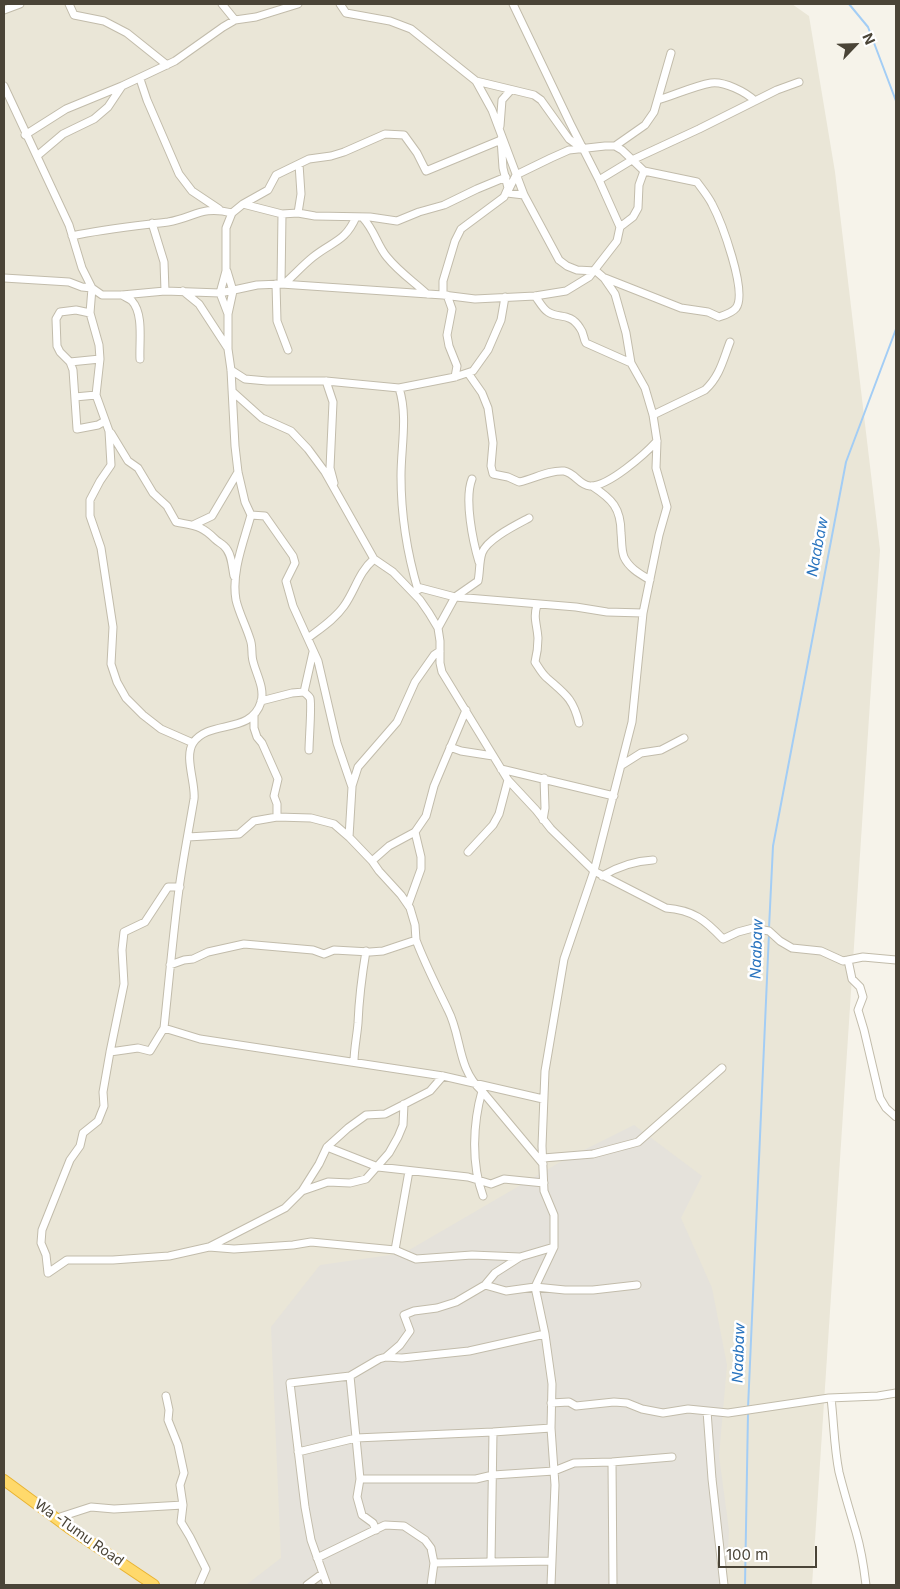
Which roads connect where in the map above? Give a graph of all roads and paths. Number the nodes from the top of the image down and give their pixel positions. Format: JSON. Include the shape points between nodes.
{"nodes":[{"id":1,"x":20,"y":4,"type":"edge"},
{"id":2,"x":69,"y":4,"type":"edge"},
{"id":3,"x":222,"y":4,"type":"edge"},
{"id":4,"x":298,"y":4,"type":"edge"},
{"id":5,"x":340,"y":4,"type":"edge"},
{"id":6,"x":514,"y":4,"type":"edge"},
{"id":7,"x":4,"y":10,"type":"edge"},
{"id":8,"x":235,"y":20,"type":"junction"},
{"id":9,"x":671,"y":53,"type":"dead end"},
{"id":10,"x":167,"y":66,"type":"junction"},
{"id":11,"x":140,"y":79,"type":"junction"},
{"id":12,"x":476,"y":82,"type":"junction"},
{"id":13,"x":799,"y":82,"type":"dead end"},
{"id":14,"x":4,"y":86,"type":"edge"},
{"id":15,"x":122,"y":86,"type":"junction"},
{"id":16,"x":511,"y":90,"type":"junction"},
{"id":17,"x":658,"y":100,"type":"junction"},
{"id":18,"x":755,"y":101,"type":"junction"},
{"id":19,"x":7,"y":106,"type":"edge"},
{"id":20,"x":499,"y":129,"type":"junction"},
{"id":21,"x":25,"y":134,"type":"junction"},
{"id":22,"x":501,"y":140,"type":"junction"},
{"id":23,"x":615,"y":146,"type":"junction"},
{"id":24,"x":582,"y":149,"type":"junction"},
{"id":25,"x":37,"y":156,"type":"junction"},
{"id":26,"x":632,"y":160,"type":"junction"},
{"id":27,"x":299,"y":164,"type":"junction"},
{"id":28,"x":644,"y":171,"type":"junction"},
{"id":29,"x":516,"y":175,"type":"junction"},
{"id":30,"x":506,"y":178,"type":"junction"},
{"id":31,"x":599,"y":180,"type":"junction"},
{"id":32,"x":507,"y":193,"type":"junction"},
{"id":33,"x":524,"y":195,"type":"junction"},
{"id":34,"x":244,"y":204,"type":"junction"},
{"id":35,"x":220,"y":210,"type":"junction"},
{"id":36,"x":232,"y":213,"type":"junction"},
{"id":37,"x":298,"y":213,"type":"junction"},
{"id":38,"x":282,"y":214,"type":"junction"},
{"id":39,"x":359,"y":217,"type":"junction"},
{"id":40,"x":152,"y":223,"type":"junction"},
{"id":41,"x":620,"y":227,"type":"junction"},
{"id":42,"x":72,"y":236,"type":"junction"},
{"id":43,"x":596,"y":270,"type":"junction"},
{"id":44,"x":226,"y":271,"type":"junction"},
{"id":45,"x":4,"y":278,"type":"edge"},
{"id":46,"x":604,"y":278,"type":"junction"},
{"id":47,"x":280,"y":284,"type":"junction"},
{"id":48,"x":92,"y":288,"type":"junction"},
{"id":49,"x":165,"y":291,"type":"junction"},
{"id":50,"x":183,"y":291,"type":"junction"},
{"id":51,"x":233,"y":291,"type":"junction"},
{"id":52,"x":220,"y":293,"type":"junction"},
{"id":53,"x":427,"y":294,"type":"junction"},
{"id":54,"x":122,"y":295,"type":"junction"},
{"id":55,"x":445,"y":295,"type":"junction"},
{"id":56,"x":535,"y":296,"type":"junction"},
{"id":57,"x":505,"y":297,"type":"junction"},
{"id":58,"x":90,"y":313,"type":"junction"},
{"id":59,"x":228,"y":314,"type":"junction"},
{"id":60,"x":730,"y":342,"type":"dead end"},
{"id":61,"x":228,"y":349,"type":"junction"},
{"id":62,"x":288,"y":350,"type":"dead end"},
{"id":63,"x":100,"y":359,"type":"junction"},
{"id":64,"x":140,"y":359,"type":"dead end"},
{"id":65,"x":70,"y":362,"type":"junction"},
{"id":66,"x":632,"y":363,"type":"junction"},
{"id":67,"x":231,"y":370,"type":"junction"},
{"id":68,"x":468,"y":373,"type":"junction"},
{"id":69,"x":455,"y":377,"type":"junction"},
{"id":70,"x":326,"y":381,"type":"junction"},
{"id":71,"x":399,"y":388,"type":"junction"},
{"id":72,"x":233,"y":392,"type":"junction"},
{"id":73,"x":96,"y":395,"type":"junction"},
{"id":74,"x":75,"y":397,"type":"junction"},
{"id":75,"x":654,"y":415,"type":"junction"},
{"id":76,"x":105,"y":421,"type":"junction"},
{"id":77,"x":109,"y":431,"type":"junction"},
{"id":78,"x":657,"y":441,"type":"junction"},
{"id":79,"x":238,"y":472,"type":"junction"},
{"id":80,"x":472,"y":479,"type":"dead end"},
{"id":81,"x":592,"y":486,"type":"junction"},
{"id":82,"x":337,"y":493,"type":"junction"},
{"id":83,"x":251,"y":515,"type":"junction"},
{"id":84,"x":529,"y":518,"type":"dead end"},
{"id":85,"x":193,"y":525,"type":"junction"},
{"id":86,"x":374,"y":558,"type":"junction"},
{"id":87,"x":480,"y":567,"type":"junction"},
{"id":88,"x":235,"y":579,"type":"junction"},
{"id":89,"x":650,"y":580,"type":"junction"},
{"id":90,"x":417,"y":587,"type":"junction"},
{"id":91,"x":455,"y":597,"type":"junction"},
{"id":92,"x":420,"y":600,"type":"junction"},
{"id":93,"x":537,"y":605,"type":"junction"},
{"id":94,"x":643,"y":613,"type":"junction"},
{"id":95,"x":438,"y":628,"type":"junction"},
{"id":96,"x":308,"y":638,"type":"junction"},
{"id":97,"x":314,"y":650,"type":"junction"},
{"id":98,"x":440,"y":651,"type":"junction"},
{"id":99,"x":304,"y":692,"type":"junction"},
{"id":100,"x":261,"y":701,"type":"junction"},
{"id":101,"x":466,"y":710,"type":"junction"},
{"id":102,"x":254,"y":715,"type":"junction"},
{"id":103,"x":578,"y":723,"type":"dead end"},
{"id":104,"x":684,"y":738,"type":"dead end"},
{"id":105,"x":193,"y":743,"type":"junction"},
{"id":106,"x":450,"y":747,"type":"junction"},
{"id":107,"x":309,"y":750,"type":"dead end"},
{"id":108,"x":493,"y":756,"type":"junction"},
{"id":109,"x":622,"y":765,"type":"junction"},
{"id":110,"x":501,"y":769,"type":"junction"},
{"id":111,"x":544,"y":778,"type":"junction"},
{"id":112,"x":508,"y":780,"type":"junction"},
{"id":113,"x":352,"y":787,"type":"junction"},
{"id":114,"x":614,"y":796,"type":"junction"},
{"id":115,"x":277,"y":817,"type":"junction"},
{"id":116,"x":544,"y":820,"type":"junction"},
{"id":117,"x":415,"y":832,"type":"junction"},
{"id":118,"x":188,"y":837,"type":"junction"},
{"id":119,"x":349,"y":837,"type":"junction"},
{"id":120,"x":468,"y":852,"type":"dead end"},
{"id":121,"x":654,"y":860,"type":"dead end"},
{"id":122,"x":372,"y":861,"type":"junction"},
{"id":123,"x":594,"y":871,"type":"junction"},
{"id":124,"x":602,"y":876,"type":"junction"},
{"id":125,"x":180,"y":887,"type":"junction"},
{"id":126,"x":408,"y":905,"type":"junction"},
{"id":127,"x":416,"y":940,"type":"junction"},
{"id":128,"x":366,"y":951,"type":"junction"},
{"id":129,"x":848,"y":960,"type":"junction"},
{"id":130,"x":896,"y":960,"type":"edge"},
{"id":131,"x":170,"y":965,"type":"junction"},
{"id":132,"x":164,"y":1028,"type":"junction"},
{"id":133,"x":110,"y":1052,"type":"junction"},
{"id":134,"x":354,"y":1062,"type":"junction"},
{"id":135,"x":722,"y":1068,"type":"dead end"},
{"id":136,"x":443,"y":1076,"type":"junction"},
{"id":137,"x":473,"y":1083,"type":"junction"},
{"id":138,"x":482,"y":1091,"type":"junction"},
{"id":139,"x":543,"y":1100,"type":"junction"},
{"id":140,"x":404,"y":1104,"type":"junction"},
{"id":141,"x":896,"y":1117,"type":"edge"},
{"id":142,"x":327,"y":1147,"type":"junction"},
{"id":143,"x":543,"y":1161,"type":"junction"},
{"id":144,"x":377,"y":1167,"type":"junction"},
{"id":145,"x":410,"y":1171,"type":"junction"},
{"id":146,"x":477,"y":1180,"type":"junction"},
{"id":147,"x":544,"y":1183,"type":"junction"},
{"id":148,"x":302,"y":1191,"type":"junction"},
{"id":149,"x":483,"y":1196,"type":"dead end"},
{"id":150,"x":209,"y":1247,"type":"junction"},
{"id":151,"x":554,"y":1247,"type":"junction"},
{"id":152,"x":395,"y":1250,"type":"junction"},
{"id":153,"x":520,"y":1257,"type":"junction"},
{"id":154,"x":485,"y":1284,"type":"junction"},
{"id":155,"x":637,"y":1285,"type":"dead end"},
{"id":156,"x":535,"y":1287,"type":"junction"},
{"id":157,"x":545,"y":1334,"type":"junction"},
{"id":158,"x":386,"y":1357,"type":"junction"},
{"id":159,"x":350,"y":1376,"type":"junction"},
{"id":160,"x":896,"y":1393,"type":"edge"},
{"id":161,"x":166,"y":1396,"type":"dead end"},
{"id":162,"x":831,"y":1398,"type":"junction"},
{"id":163,"x":552,"y":1403,"type":"junction"},
{"id":164,"x":707,"y":1412,"type":"junction"},
{"id":165,"x":551,"y":1428,"type":"junction"},
{"id":166,"x":493,"y":1432,"type":"junction"},
{"id":167,"x":356,"y":1438,"type":"junction"},
{"id":168,"x":298,"y":1452,"type":"junction"},
{"id":169,"x":672,"y":1457,"type":"dead end"},
{"id":170,"x":612,"y":1462,"type":"junction"},
{"id":171,"x":554,"y":1471,"type":"junction"},
{"id":172,"x":493,"y":1475,"type":"junction"},
{"id":173,"x":360,"y":1479,"type":"junction"},
{"id":174,"x":4,"y":1480,"type":"edge"},
{"id":175,"x":182,"y":1505,"type":"junction"},
{"id":176,"x":57,"y":1518,"type":"junction"},
{"id":177,"x":376,"y":1530,"type":"junction"},
{"id":178,"x":317,"y":1558,"type":"junction"},
{"id":179,"x":552,"y":1561,"type":"junction"},
{"id":180,"x":491,"y":1562,"type":"junction"},
{"id":181,"x":434,"y":1563,"type":"junction"},
{"id":182,"x":322,"y":1574,"type":"junction"},
{"id":183,"x":154,"y":1585,"type":"edge"},
{"id":184,"x":199,"y":1585,"type":"edge"},
{"id":185,"x":307,"y":1585,"type":"edge"},
{"id":186,"x":327,"y":1585,"type":"edge"},
{"id":187,"x":431,"y":1585,"type":"edge"},
{"id":188,"x":551,"y":1585,"type":"edge"},
{"id":189,"x":613,"y":1585,"type":"edge"},
{"id":190,"x":724,"y":1585,"type":"edge"},
{"id":191,"x":866,"y":1585,"type":"edge"}],
"edges":[{"from":1,"to":7,"type":"street"},
{"from":2,"to":10,"type":"street","via":[[74,15],[104,21],[127,33]]},
{"from":3,"to":8,"type":"street"},
{"from":4,"to":8,"type":"street"},
{"from":5,"to":12,"type":"street","via":[[346,13],[390,21],[411,29]]},
{"from":6,"to":24,"type":"street"},
{"from":8,"to":10,"type":"street"},
{"from":9,"to":17,"type":"street"},
{"from":10,"to":11,"type":"street"},
{"from":11,"to":15,"type":"street"},
{"from":11,"to":35,"type":"street","via":[[178,174],[192,191]]},
{"from":12,"to":16,"type":"street"},
{"from":12,"to":20,"type":"street"},
{"from":13,"to":18,"type":"street"},
{"from":14,"to":19,"type":"street"},
{"from":15,"to":21,"type":"street","via":[[66,109]]},
{"from":15,"to":25,"type":"street","via":[[108,107],[94,119],[63,134]]},
{"from":16,"to":20,"type":"street","via":[[502,100]]},
{"from":16,"to":24,"type":"street","via":[[534,95],[541,100],[569,139]]},
{"from":17,"to":18,"type":"street","via":[[713,83],[749,94]]},
{"from":17,"to":23,"type":"street","via":[[645,125]]},
{"from":18,"to":26,"type":"street"},
{"from":19,"to":21,"type":"street"},
{"from":20,"to":22,"type":"street"},
{"from":20,"to":29,"type":"street"},
{"from":21,"to":25,"type":"street"},
{"from":22,"to":27,"type":"street","via":[[426,171],[404,135],[390,134],[344,152]]},
{"from":22,"to":30,"type":"street"},
{"from":23,"to":24,"type":"street"},
{"from":23,"to":26,"type":"street"},
{"from":24,"to":29,"type":"street","via":[[569,150]]},
{"from":24,"to":31,"type":"street"},
{"from":25,"to":42,"type":"street"},
{"from":26,"to":28,"type":"street"},
{"from":26,"to":31,"type":"street"},
{"from":27,"to":34,"type":"street","via":[[276,175],[268,190]]},
{"from":27,"to":37,"type":"street","via":[[301,194]]},
{"from":28,"to":41,"type":"street","via":[[639,185],[638,208],[633,217]]},
{"from":28,"to":46,"type":"street","via":[[697,182],[711,202],[736,270],[736,308],[719,317],[680,308]]},
{"from":29,"to":32,"type":"street"},
{"from":29,"to":33,"type":"street"},
{"from":30,"to":32,"type":"street"},
{"from":30,"to":39,"type":"street","via":[[396,221]]},
{"from":31,"to":41,"type":"street"},
{"from":32,"to":33,"type":"street"},
{"from":32,"to":55,"type":"street","via":[[461,229],[443,281]]},
{"from":33,"to":43,"type":"street","via":[[559,260],[577,270]]},
{"from":34,"to":36,"type":"street"},
{"from":34,"to":38,"type":"street"},
{"from":35,"to":36,"type":"street"},
{"from":35,"to":40,"type":"street"},
{"from":36,"to":44,"type":"street","via":[[226,228]]},
{"from":37,"to":38,"type":"street"},
{"from":37,"to":39,"type":"street"},
{"from":38,"to":47,"type":"street"},
{"from":39,"to":47,"type":"street","via":[[344,238]]},
{"from":39,"to":53,"type":"street","via":[[372,228],[385,255],[397,269]]},
{"from":40,"to":42,"type":"street"},
{"from":40,"to":49,"type":"street","via":[[164,262]]},
{"from":41,"to":43,"type":"street","via":[[617,241]]},
{"from":42,"to":48,"type":"street"},
{"from":43,"to":46,"type":"street"},
{"from":43,"to":56,"type":"street","via":[[566,291]]},
{"from":44,"to":51,"type":"street"},
{"from":44,"to":52,"type":"street"},
{"from":45,"to":48,"type":"street","via":[[56,280]]},
{"from":46,"to":66,"type":"street","via":[[615,294]]},
{"from":47,"to":51,"type":"street"},
{"from":47,"to":53,"type":"street"},
{"from":47,"to":62,"type":"street","via":[[277,321]]},
{"from":48,"to":54,"type":"street","via":[[102,294]]},
{"from":48,"to":58,"type":"street"},
{"from":49,"to":50,"type":"street"},
{"from":49,"to":54,"type":"street"},
{"from":50,"to":52,"type":"street"},
{"from":50,"to":61,"type":"street","via":[[199,304]]},
{"from":51,"to":52,"type":"street"},
{"from":51,"to":59,"type":"street"},
{"from":52,"to":59,"type":"street"},
{"from":53,"to":55,"type":"street"},
{"from":54,"to":64,"type":"street","via":[[132,301],[138,311]]},
{"from":55,"to":57,"type":"street","via":[[475,299]]},
{"from":55,"to":69,"type":"street","via":[[452,309],[447,335],[457,366]]},
{"from":56,"to":57,"type":"street"},
{"from":56,"to":66,"type":"street","via":[[547,311],[572,319],[580,327],[586,343]]},
{"from":57,"to":68,"type":"street","via":[[501,320],[488,350]]},
{"from":58,"to":63,"type":"street"},
{"from":58,"to":65,"type":"street","via":[[76,310],[60,312],[56,319],[56,346]]},
{"from":59,"to":61,"type":"street"},
{"from":60,"to":75,"type":"street","via":[[712,384]]},
{"from":61,"to":67,"type":"street"},
{"from":63,"to":65,"type":"street"},
{"from":63,"to":73,"type":"street"},
{"from":65,"to":74,"type":"street"},
{"from":66,"to":75,"type":"street"},
{"from":67,"to":70,"type":"street","via":[[245,379]]},
{"from":67,"to":72,"type":"street"},
{"from":68,"to":69,"type":"street"},
{"from":68,"to":81,"type":"street","via":[[482,392],[488,408],[494,474],[519,482],[565,471]]},
{"from":69,"to":71,"type":"street"},
{"from":70,"to":71,"type":"street"},
{"from":70,"to":82,"type":"street","via":[[334,402],[330,468]]},
{"from":71,"to":90,"type":"street","via":[[402,396],[401,478],[406,543]]},
{"from":72,"to":79,"type":"street"},
{"from":72,"to":82,"type":"street","via":[[262,418],[300,439]]},
{"from":73,"to":74,"type":"street"},
{"from":73,"to":76,"type":"street"},
{"from":74,"to":76,"type":"street","via":[[77,429]]},
{"from":75,"to":78,"type":"street"},
{"from":76,"to":77,"type":"street"},
{"from":77,"to":85,"type":"street","via":[[153,493],[168,506],[176,522]]},
{"from":77,"to":105,"type":"street","via":[[111,465],[90,500],[90,516],[100,548],[113,627],[111,664],[126,698],[143,715],[161,729]]},
{"from":78,"to":81,"type":"street","via":[[620,472]]},
{"from":78,"to":89,"type":"street","via":[[656,468],[667,507]]},
{"from":79,"to":83,"type":"street"},
{"from":79,"to":85,"type":"street","via":[[212,516]]},
{"from":80,"to":87,"type":"street","via":[[469,504]]},
{"from":81,"to":89,"type":"street","via":[[614,503],[620,516],[624,558]]},
{"from":82,"to":86,"type":"street"},
{"from":83,"to":88,"type":"street"},
{"from":83,"to":96,"type":"street","via":[[265,516],[294,556],[295,564],[286,581]]},
{"from":84,"to":87,"type":"street","via":[[482,550]]},
{"from":85,"to":88,"type":"street","via":[[208,531],[226,547]]},
{"from":86,"to":92,"type":"street"},
{"from":86,"to":96,"type":"street","via":[[364,567],[345,605]]},
{"from":87,"to":91,"type":"street","via":[[474,586]]},
{"from":88,"to":100,"type":"street","via":[[236,600],[251,641],[262,690]]},
{"from":89,"to":94,"type":"street"},
{"from":90,"to":91,"type":"street"},
{"from":90,"to":92,"type":"street"},
{"from":91,"to":93,"type":"street"},
{"from":91,"to":95,"type":"street"},
{"from":92,"to":95,"type":"street"},
{"from":93,"to":94,"type":"street"},
{"from":93,"to":103,"type":"street","via":[[534,615],[538,637],[535,662],[546,678],[569,698]]},
{"from":94,"to":109,"type":"street","via":[[632,722]]},
{"from":95,"to":98,"type":"street"},
{"from":96,"to":97,"type":"street"},
{"from":97,"to":99,"type":"street"},
{"from":97,"to":113,"type":"street","via":[[337,743]]},
{"from":98,"to":101,"type":"street","via":[[442,672]]},
{"from":98,"to":113,"type":"street","via":[[415,682],[397,722],[358,767]]},
{"from":99,"to":100,"type":"street"},
{"from":99,"to":107,"type":"street","via":[[310,697],[312,707]]},
{"from":100,"to":102,"type":"street"},
{"from":101,"to":106,"type":"street"},
{"from":101,"to":108,"type":"street"},
{"from":102,"to":105,"type":"street","via":[[244,722],[203,735]]},
{"from":102,"to":115,"type":"street","via":[[257,737],[278,778],[274,796]]},
{"from":104,"to":109,"type":"street","via":[[661,750],[641,753]]},
{"from":105,"to":118,"type":"street","via":[[190,760],[194,796]]},
{"from":106,"to":108,"type":"street"},
{"from":106,"to":117,"type":"street","via":[[426,816]]},
{"from":108,"to":110,"type":"street"},
{"from":109,"to":114,"type":"street"},
{"from":110,"to":111,"type":"street"},
{"from":110,"to":112,"type":"street"},
{"from":111,"to":114,"type":"street"},
{"from":111,"to":116,"type":"street"},
{"from":112,"to":116,"type":"street"},
{"from":112,"to":120,"type":"street","via":[[493,825]]},
{"from":113,"to":119,"type":"street"},
{"from":114,"to":123,"type":"street"},
{"from":115,"to":118,"type":"street","via":[[254,821],[239,834]]},
{"from":115,"to":119,"type":"street","via":[[311,818],[334,824]]},
{"from":116,"to":123,"type":"street"},
{"from":117,"to":122,"type":"street","via":[[389,846]]},
{"from":117,"to":126,"type":"street","via":[[421,869]]},
{"from":118,"to":125,"type":"street"},
{"from":119,"to":122,"type":"street"},
{"from":121,"to":124,"type":"street","via":[[634,862]]},
{"from":122,"to":126,"type":"street"},
{"from":123,"to":124,"type":"street"},
{"from":123,"to":139,"type":"street","via":[[564,959]]},
{"from":124,"to":129,"type":"street","via":[[666,908],[679,909],[705,920],[723,939],[753,928],[769,932],[792,948],[821,951],[843,961]]},
{"from":125,"to":131,"type":"street"},
{"from":125,"to":133,"type":"street","via":[[168,887],[145,922],[124,932],[124,984]]},
{"from":126,"to":127,"type":"street"},
{"from":127,"to":128,"type":"street","via":[[382,951]]},
{"from":127,"to":137,"type":"street","via":[[454,1024],[464,1065]]},
{"from":128,"to":131,"type":"street","via":[[334,950],[324,954],[313,950],[244,944]]},
{"from":128,"to":134,"type":"street","via":[[360,983]]},
{"from":129,"to":130,"type":"street","via":[[863,957]]},
{"from":129,"to":141,"type":"street","via":[[852,979],[860,987],[863,997],[858,1010],[880,1098]]},
{"from":131,"to":132,"type":"street"},
{"from":132,"to":133,"type":"street","via":[[150,1051],[138,1048]]},
{"from":132,"to":134,"type":"street","via":[[200,1039]]},
{"from":133,"to":150,"type":"street","via":[[103,1092],[104,1106],[98,1121],[83,1133],[42,1230],[41,1244],[48,1273],[67,1260],[169,1256]]},
{"from":134,"to":136,"type":"street"},
{"from":135,"to":143,"type":"street","via":[[638,1142],[593,1154]]},
{"from":136,"to":137,"type":"street"},
{"from":136,"to":140,"type":"street","via":[[430,1091]]},
{"from":137,"to":138,"type":"street"},
{"from":137,"to":139,"type":"street"},
{"from":138,"to":143,"type":"street"},
{"from":138,"to":146,"type":"street","via":[[475,1138]]},
{"from":139,"to":143,"type":"street"},
{"from":140,"to":142,"type":"street","via":[[385,1114],[366,1114]]},
{"from":140,"to":144,"type":"street","via":[[403,1126],[389,1153]]},
{"from":142,"to":144,"type":"street"},
{"from":142,"to":148,"type":"street"},
{"from":143,"to":147,"type":"street"},
{"from":144,"to":145,"type":"street"},
{"from":144,"to":148,"type":"street","via":[[366,1179],[350,1183],[328,1182]]},
{"from":145,"to":146,"type":"street"},
{"from":145,"to":152,"type":"street"},
{"from":146,"to":147,"type":"street","via":[[491,1184],[504,1179]]},
{"from":146,"to":149,"type":"street"},
{"from":147,"to":151,"type":"street","via":[[554,1215]]},
{"from":148,"to":150,"type":"street","via":[[285,1208]]},
{"from":150,"to":152,"type":"street","via":[[234,1249],[322,1242]]},
{"from":151,"to":153,"type":"street"},
{"from":151,"to":156,"type":"street"},
{"from":152,"to":153,"type":"street","via":[[416,1259],[472,1255]]},
{"from":153,"to":154,"type":"street","via":[[494,1273]]},
{"from":154,"to":156,"type":"street","via":[[506,1290]]},
{"from":154,"to":158,"type":"street","via":[[456,1302],[404,1315],[410,1331]]},
{"from":155,"to":156,"type":"street","via":[[593,1290]]},
{"from":156,"to":157,"type":"street"},
{"from":157,"to":158,"type":"street","via":[[469,1351]]},
{"from":157,"to":163,"type":"street"},
{"from":158,"to":159,"type":"street"},
{"from":159,"to":167,"type":"street"},
{"from":159,"to":168,"type":"street","via":[[290,1384]]},
{"from":160,"to":162,"type":"street"},
{"from":161,"to":175,"type":"street","via":[[168,1420],[184,1473],[180,1485]]},
{"from":162,"to":164,"type":"street","via":[[728,1413]]},
{"from":162,"to":191,"type":"street","via":[[839,1472],[857,1533]]},
{"from":163,"to":164,"type":"street","via":[[569,1402],[576,1406],[614,1402],[663,1413]]},
{"from":163,"to":165,"type":"street"},
{"from":164,"to":190,"type":"street"},
{"from":165,"to":166,"type":"street"},
{"from":165,"to":171,"type":"street"},
{"from":166,"to":167,"type":"street"},
{"from":166,"to":172,"type":"street"},
{"from":167,"to":168,"type":"street"},
{"from":167,"to":173,"type":"street"},
{"from":168,"to":178,"type":"street","via":[[305,1507]]},
{"from":169,"to":170,"type":"street"},
{"from":170,"to":171,"type":"street","via":[[574,1463]]},
{"from":170,"to":189,"type":"street"},
{"from":171,"to":172,"type":"street"},
{"from":171,"to":179,"type":"street"},
{"from":172,"to":173,"type":"street","via":[[455,1480]]},
{"from":172,"to":180,"type":"street"},
{"from":173,"to":177,"type":"street","via":[[357,1497],[360,1509]]},
{"from":174,"to":176,"type":"highway","name":"Wa -Tumu Road"},
{"from":175,"to":176,"type":"street","via":[[114,1509],[91,1506]]},
{"from":175,"to":184,"type":"street","via":[[180,1522],[206,1569]]},
{"from":176,"to":183,"type":"highway","name":"Wa -Tumu Road"},
{"from":177,"to":178,"type":"street"},
{"from":177,"to":181,"type":"street","via":[[385,1525],[404,1526],[425,1540],[431,1548]]},
{"from":178,"to":182,"type":"street"},
{"from":179,"to":180,"type":"street"},
{"from":179,"to":188,"type":"street"},
{"from":180,"to":181,"type":"street"},
{"from":181,"to":187,"type":"street"},
{"from":182,"to":185,"type":"street"},
{"from":182,"to":186,"type":"street"}]}
